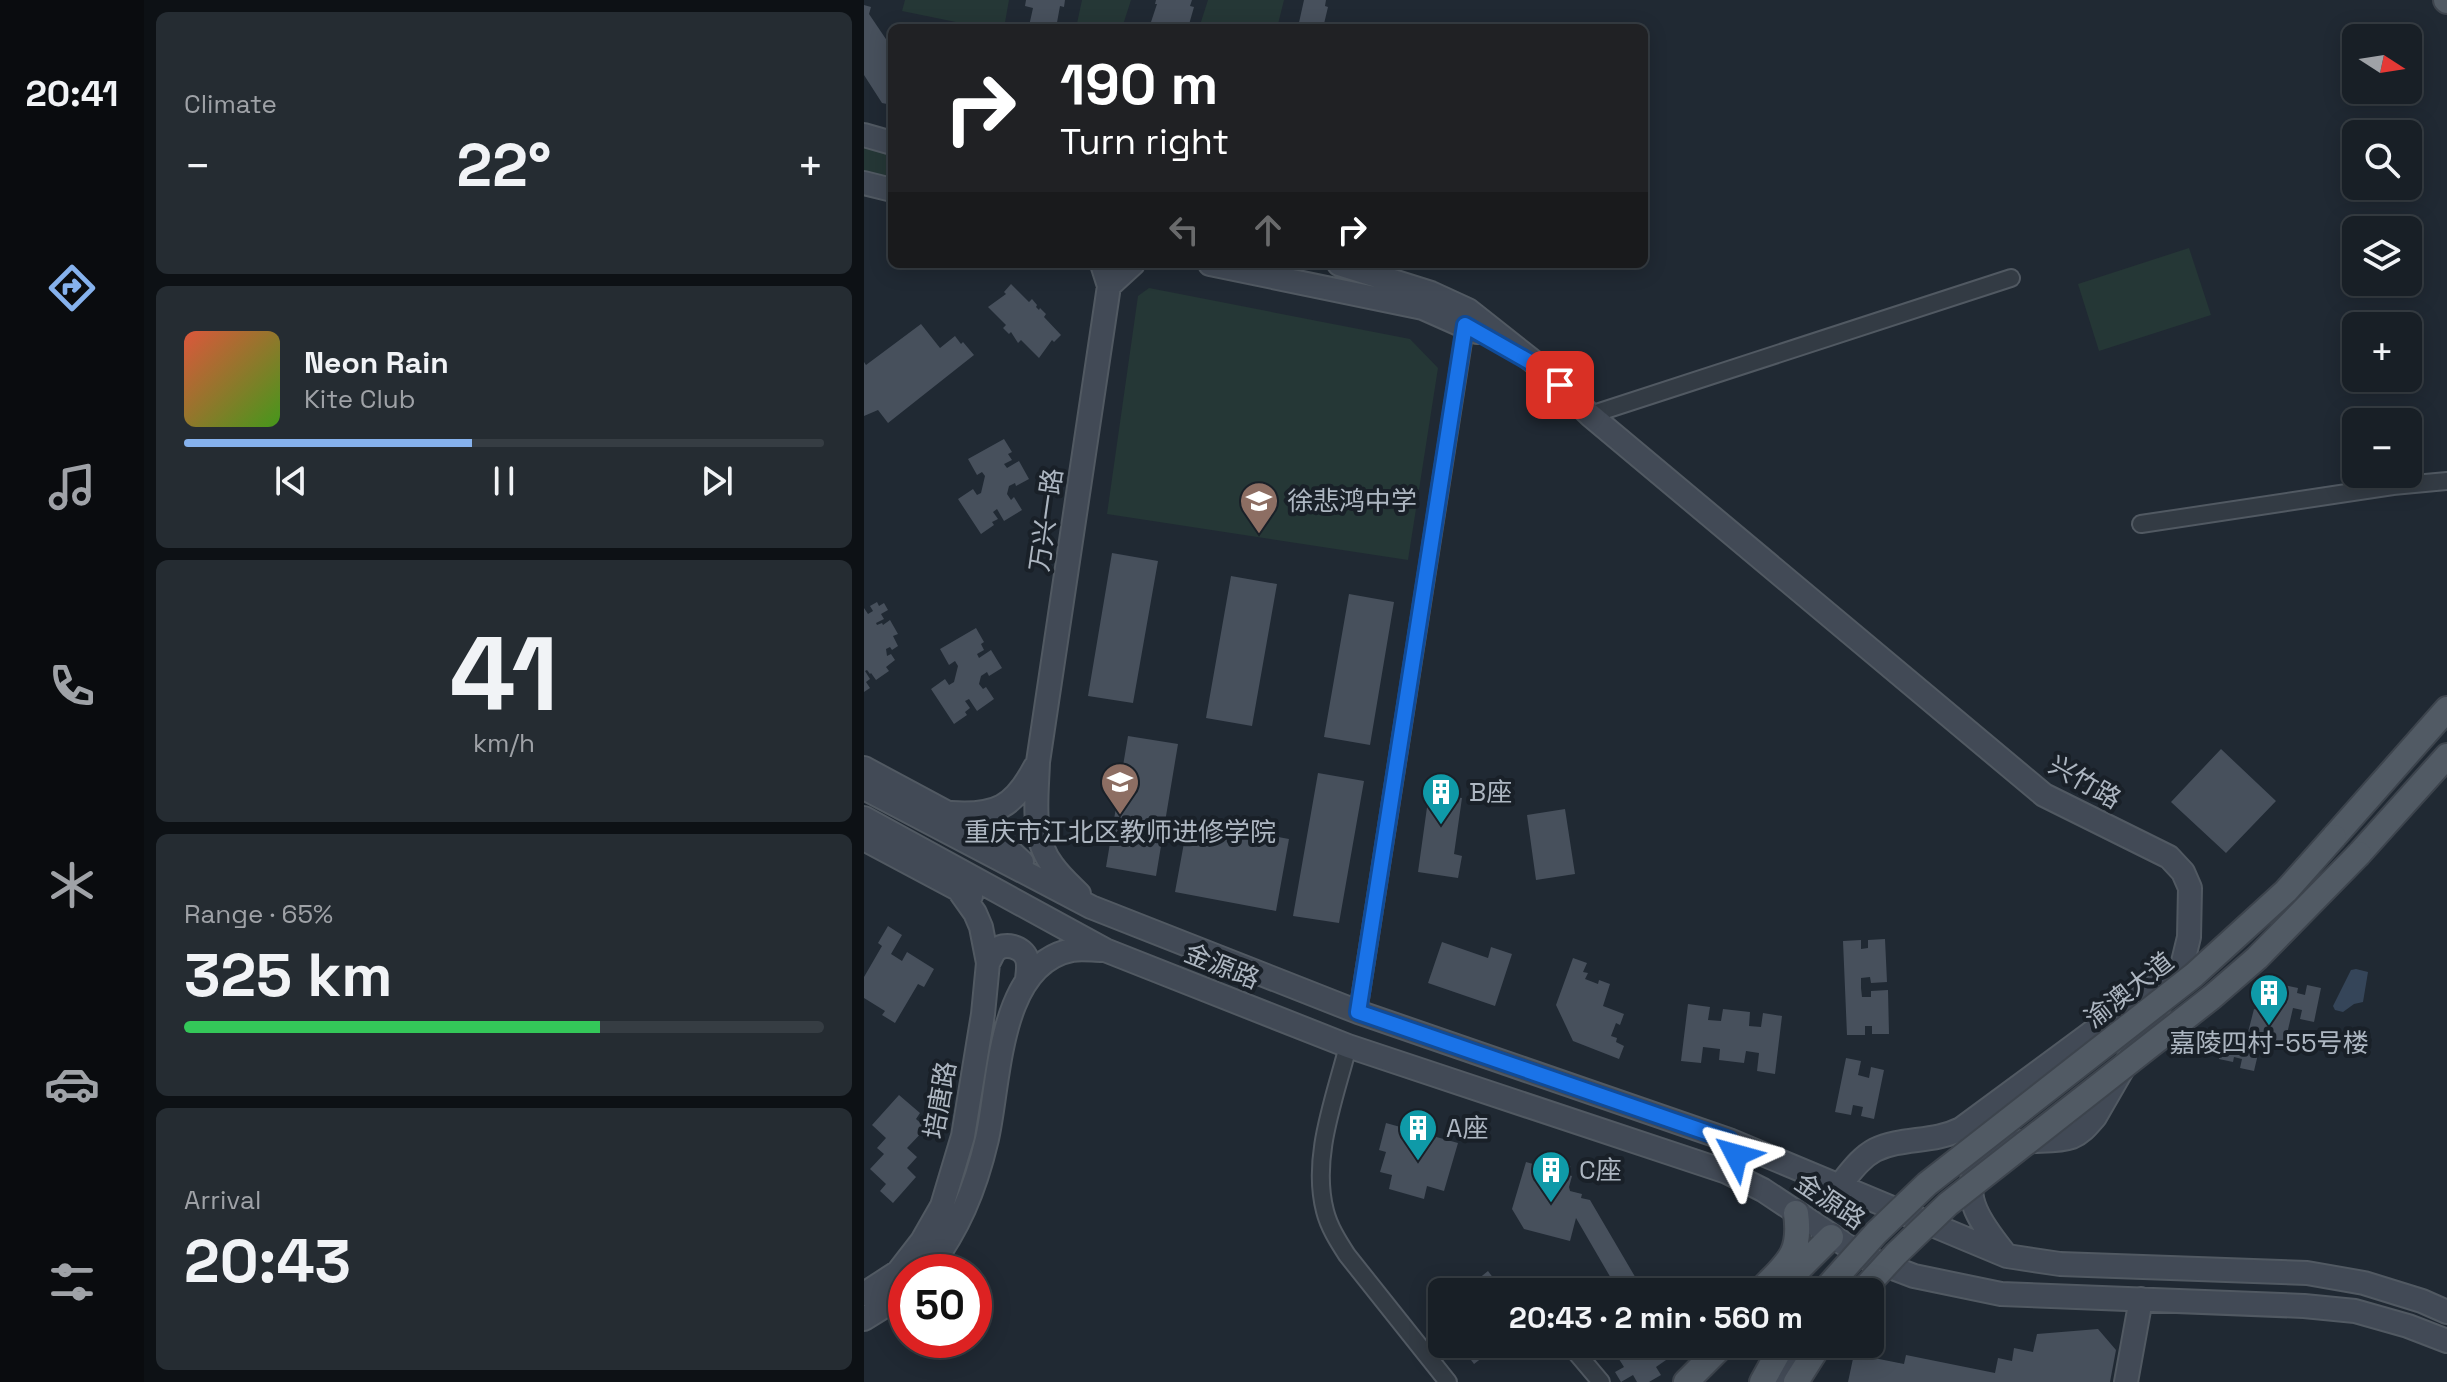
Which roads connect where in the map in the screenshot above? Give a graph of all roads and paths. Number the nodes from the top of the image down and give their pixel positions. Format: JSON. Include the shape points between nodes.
{"nodes":[{"id":1,"x":864,"y":135,"type":"edge"},
{"id":2,"x":888,"y":142,"type":"edge"},
{"id":3,"x":864,"y":183,"type":"edge"},
{"id":4,"x":888,"y":189,"type":"edge"},
{"id":5,"x":1103,"y":268,"type":"edge"},
{"id":6,"x":1129,"y":268,"type":"edge"},
{"id":7,"x":1229,"y":268,"type":"edge"},
{"id":8,"x":1352,"y":268,"type":"edge"},
{"id":9,"x":2011,"y":278,"type":"dead end"},
{"id":10,"x":1109,"y":286,"type":"junction"},
{"id":11,"x":1466,"y":318,"type":"junction"},
{"id":12,"x":1590,"y":415,"type":"junction"},
{"id":13,"x":2447,"y":481,"type":"edge"},
{"id":14,"x":2141,"y":524,"type":"dead end"},
{"id":15,"x":2447,"y":709,"type":"edge"},
{"id":16,"x":2447,"y":756,"type":"edge"},
{"id":17,"x":1038,"y":762,"type":"junction"},
{"id":18,"x":864,"y":768,"type":"edge"},
{"id":19,"x":864,"y":788,"type":"edge"},
{"id":20,"x":947,"y":813,"type":"junction"},
{"id":21,"x":864,"y":818,"type":"edge"},
{"id":22,"x":864,"y":839,"type":"edge"},
{"id":23,"x":1047,"y":884,"type":"junction"},
{"id":24,"x":958,"y":889,"type":"junction"},
{"id":25,"x":1091,"y":907,"type":"junction"},
{"id":26,"x":1105,"y":950,"type":"junction"},
{"id":27,"x":988,"y":963,"type":"junction"},
{"id":28,"x":2182,"y":966,"type":"junction"},
{"id":29,"x":1027,"y":979,"type":"junction"},
{"id":30,"x":1358,"y":1012,"type":"junction"},
{"id":31,"x":1348,"y":1046,"type":"junction"},
{"id":32,"x":1729,"y":1140,"type":"junction"},
{"id":33,"x":1703,"y":1164,"type":"junction"},
{"id":34,"x":1839,"y":1186,"type":"junction"},
{"id":35,"x":1796,"y":1213,"type":"junction"},
{"id":36,"x":1831,"y":1237,"type":"junction"},
{"id":37,"x":940,"y":1254,"type":"edge"},
{"id":38,"x":2007,"y":1256,"type":"junction"},
{"id":39,"x":1864,"y":1257,"type":"junction"},
{"id":40,"x":1773,"y":1278,"type":"edge"},
{"id":41,"x":1790,"y":1278,"type":"edge"},
{"id":42,"x":1836,"y":1278,"type":"edge"},
{"id":43,"x":1848,"y":1278,"type":"edge"},
{"id":44,"x":1874,"y":1278,"type":"edge"},
{"id":45,"x":864,"y":1294,"type":"edge"},
{"id":46,"x":2141,"y":1299,"type":"junction"},
{"id":47,"x":888,"y":1304,"type":"edge"},
{"id":48,"x":2447,"y":1312,"type":"edge"},
{"id":49,"x":864,"y":1319,"type":"edge"},
{"id":50,"x":2447,"y":1341,"type":"edge"},
{"id":51,"x":1581,"y":1358,"type":"edge"},
{"id":52,"x":1699,"y":1358,"type":"edge"},
{"id":53,"x":1708,"y":1358,"type":"edge"},
{"id":54,"x":1775,"y":1358,"type":"edge"},
{"id":55,"x":1792,"y":1358,"type":"edge"},
{"id":56,"x":1811,"y":1358,"type":"edge"},
{"id":57,"x":1684,"y":1378,"type":"edge"},
{"id":58,"x":1448,"y":1382,"type":"edge"},
{"id":59,"x":1601,"y":1382,"type":"edge"},
{"id":60,"x":1762,"y":1382,"type":"edge"},
{"id":61,"x":1779,"y":1382,"type":"edge"},
{"id":62,"x":1796,"y":1382,"type":"edge"},
{"id":63,"x":2126,"y":1382,"type":"edge"}],
"edges":[{"from":1,"to":2,"type":"street"},
{"from":3,"to":4,"type":"street"},
{"from":5,"to":10,"type":"street"},
{"from":6,"to":10,"type":"street"},
{"from":7,"to":11,"type":"street","name":"兴竹路"},
{"from":8,"to":11,"type":"street","name":"兴竹路","via":[[1431,293]]},
{"from":9,"to":12,"type":"street"},
{"from":10,"to":17,"type":"street","name":"万兴一路"},
{"from":11,"to":12,"type":"street","name":"兴竹路","via":[[1544,370]]},
{"from":11,"to":30,"type":"street"},
{"from":12,"to":28,"type":"street","name":"兴竹路","via":[[2044,795],[2169,857],[2190,888],[2189,937]]},
{"from":13,"to":14,"type":"street"},
{"from":15,"to":42,"type":"main road","name":"渝澳大道","bridge":true,"via":[[2286,891],[2194,975],[1927,1184]]},
{"from":16,"to":44,"type":"main road","bridge":true,"via":[[2257,958],[1948,1204]]},
{"from":17,"to":20,"type":"street","via":[[1024,789],[1005,805],[973,815]]},
{"from":17,"to":25,"type":"street","name":"万兴一路","via":[[1041,846]]},
{"from":18,"to":20,"type":"street"},
{"from":19,"to":23,"type":"street","name":"金源路"},
{"from":20,"to":23,"type":"street","via":[[998,840]]},
{"from":21,"to":26,"type":"street","name":"金源路"},
{"from":22,"to":24,"type":"street"},
{"from":23,"to":25,"type":"street","name":"金源路"},
{"from":24,"to":26,"type":"street","via":[[1037,928]]},
{"from":24,"to":27,"type":"street","name":"培唐路","via":[[981,927]]},
{"from":25,"to":30,"type":"street","name":"金源路"},
{"from":26,"to":29,"type":"street","name":"培唐路","via":[[1058,954]]},
{"from":26,"to":31,"type":"street","name":"金源路"},
{"from":27,"to":29,"type":"street","via":[[995,951],[1016,947],[1029,962]]},
{"from":27,"to":45,"type":"street","name":"培唐路","via":[[963,1136],[942,1206],[898,1272]]},
{"from":28,"to":34,"type":"street","via":[[1961,1129],[1875,1150]]},
{"from":28,"to":38,"type":"street","name":"兴竹路","via":[[2083,1131],[2071,1138],[2001,1148],[1974,1172],[1971,1194],[1977,1213]]},
{"from":29,"to":37,"type":"street","name":"培唐路","via":[[1008,1024],[977,1177],[964,1215]]},
{"from":30,"to":32,"type":"street","name":"金源路"},
{"from":31,"to":33,"type":"street","name":"金源路"},
{"from":31,"to":58,"type":"street","via":[[1322,1164],[1325,1210],[1347,1255]]},
{"from":32,"to":33,"type":"street","via":[[1736,1149],[1733,1161]]},
{"from":32,"to":34,"type":"street","name":"金源路"},
{"from":33,"to":35,"type":"street","name":"金源路","via":[[1763,1190]]},
{"from":34,"to":38,"type":"street","name":"金源路"},
{"from":35,"to":36,"type":"street","name":"金源路"},
{"from":35,"to":40,"type":"main road","via":[[1796,1247]]},
{"from":36,"to":39,"type":"street","name":"金源路"},
{"from":36,"to":41,"type":"main road"},
{"from":38,"to":48,"type":"street","name":"金源路","via":[[2060,1264],[2307,1273],[2364,1283]]},
{"from":39,"to":43,"type":"street"},
{"from":39,"to":46,"type":"street","name":"金源路","via":[[1914,1276],[2001,1294]]},
{"from":46,"to":50,"type":"street","name":"金源路","via":[[2355,1311]]},
{"from":46,"to":63,"type":"street"},
{"from":47,"to":49,"type":"street"},
{"from":51,"to":59,"type":"street"},
{"from":52,"to":57,"type":"main road"},
{"from":53,"to":57,"type":"main road"},
{"from":54,"to":60,"type":"main road"},
{"from":55,"to":61,"type":"street"},
{"from":56,"to":62,"type":"main road"}]}
